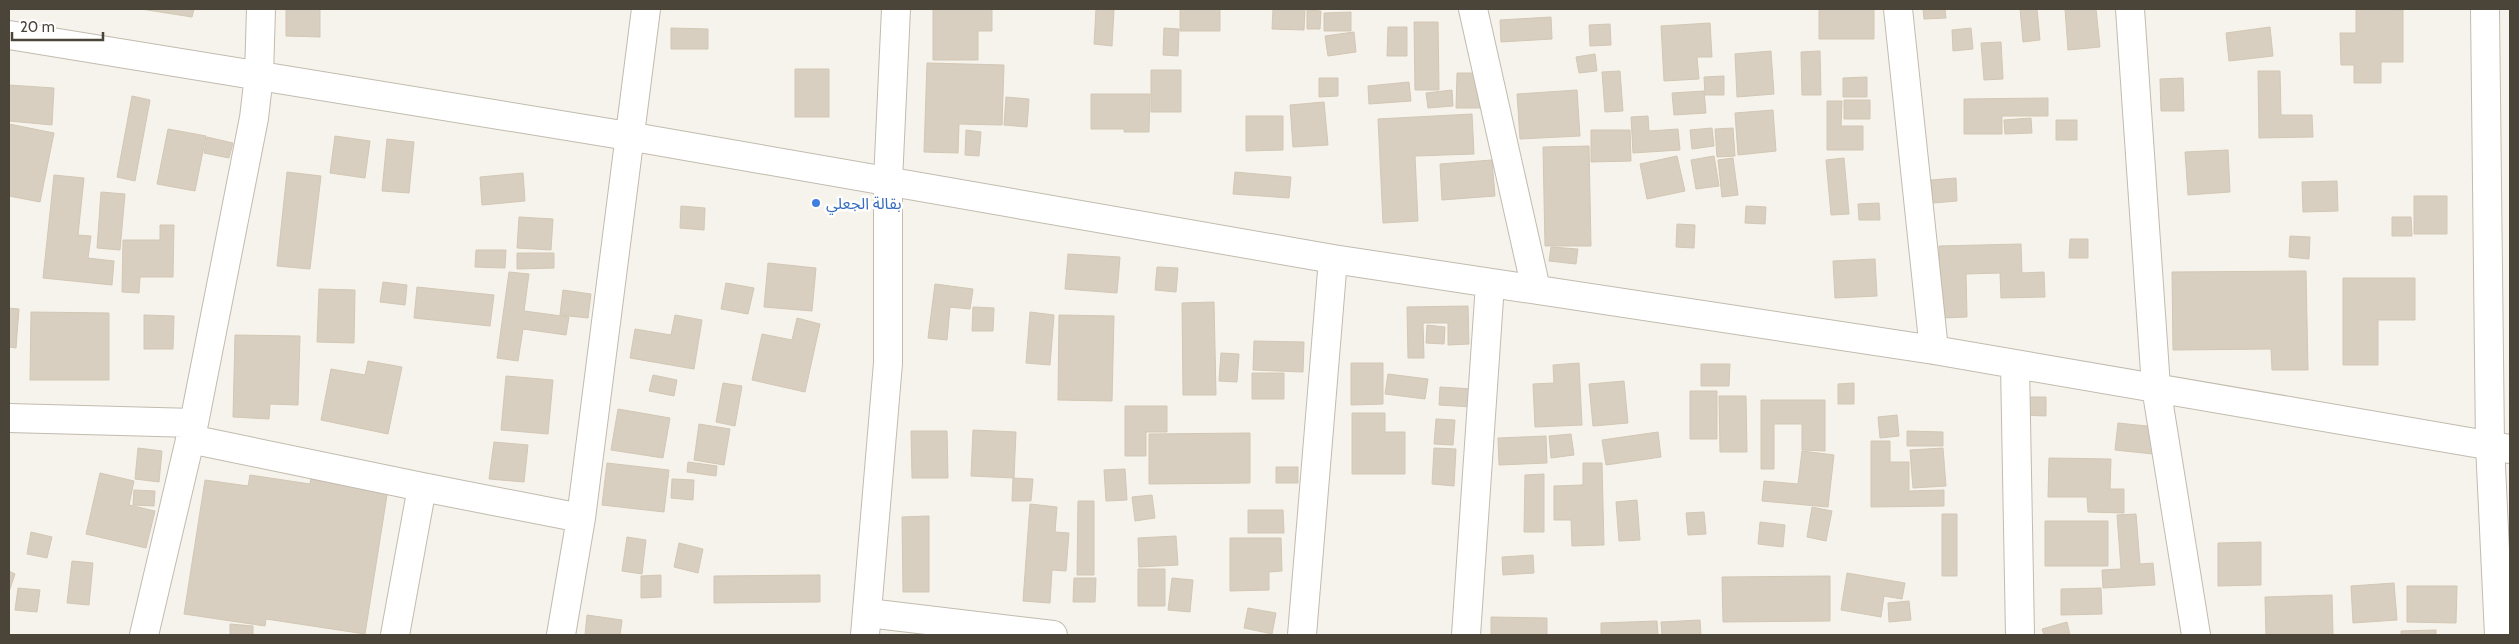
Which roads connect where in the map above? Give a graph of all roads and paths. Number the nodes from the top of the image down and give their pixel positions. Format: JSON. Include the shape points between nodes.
{"nodes":[{"id":1,"x":261,"y":9,"type":"edge"},
{"id":2,"x":646,"y":9,"type":"edge"},
{"id":3,"x":896,"y":9,"type":"edge"},
{"id":4,"x":1474,"y":9,"type":"edge"},
{"id":5,"x":1898,"y":9,"type":"edge"},
{"id":6,"x":2130,"y":9,"type":"edge"},
{"id":7,"x":2485,"y":9,"type":"edge"},
{"id":8,"x":9,"y":35,"type":"edge"},
{"id":9,"x":259,"y":74,"type":"junction"},
{"id":10,"x":628,"y":136,"type":"junction"},
{"id":11,"x":888,"y":181,"type":"junction"},
{"id":12,"x":1333,"y":259,"type":"junction"},
{"id":13,"x":1490,"y":284,"type":"junction"},
{"id":14,"x":1536,"y":289,"type":"junction"},
{"id":15,"x":1934,"y":350,"type":"junction"},
{"id":16,"x":2015,"y":365,"type":"junction"},
{"id":17,"x":2156,"y":387,"type":"junction"},
{"id":18,"x":9,"y":418,"type":"edge"},
{"id":19,"x":192,"y":431,"type":"junction"},
{"id":20,"x":2500,"y":447,"type":"edge"},
{"id":21,"x":422,"y":487,"type":"junction"},
{"id":22,"x":581,"y":518,"type":"junction"},
{"id":23,"x":866,"y":624,"type":"edge"},
{"id":24,"x":144,"y":635,"type":"edge"},
{"id":25,"x":395,"y":635,"type":"edge"},
{"id":26,"x":561,"y":635,"type":"edge"},
{"id":27,"x":1053,"y":635,"type":"edge"},
{"id":28,"x":1302,"y":635,"type":"edge"},
{"id":29,"x":1466,"y":635,"type":"edge"},
{"id":30,"x":2020,"y":635,"type":"edge"},
{"id":31,"x":2196,"y":635,"type":"edge"},
{"id":32,"x":2499,"y":635,"type":"edge"}],
"edges":[{"from":1,"to":9,"type":"street"},
{"from":2,"to":10,"type":"street"},
{"from":3,"to":11,"type":"street"},
{"from":4,"to":14,"type":"street"},
{"from":5,"to":15,"type":"street"},
{"from":6,"to":17,"type":"street"},
{"from":7,"to":20,"type":"street"},
{"from":8,"to":9,"type":"street"},
{"from":9,"to":10,"type":"street"},
{"from":9,"to":19,"type":"street","via":[[254,118]]},
{"from":10,"to":11,"type":"street"},
{"from":10,"to":22,"type":"street"},
{"from":11,"to":12,"type":"street"},
{"from":11,"to":23,"type":"street","via":[[888,363]]},
{"from":12,"to":13,"type":"street"},
{"from":12,"to":28,"type":"street"},
{"from":13,"to":14,"type":"street"},
{"from":13,"to":29,"type":"street"},
{"from":14,"to":15,"type":"street"},
{"from":15,"to":16,"type":"street"},
{"from":16,"to":17,"type":"street"},
{"from":16,"to":30,"type":"street"},
{"from":17,"to":20,"type":"street"},
{"from":17,"to":31,"type":"street"},
{"from":18,"to":19,"type":"street"},
{"from":19,"to":21,"type":"street"},
{"from":19,"to":24,"type":"street"},
{"from":20,"to":32,"type":"street"},
{"from":21,"to":22,"type":"street"},
{"from":21,"to":25,"type":"street"},
{"from":22,"to":26,"type":"street"},
{"from":23,"to":27,"type":"street"}]}
